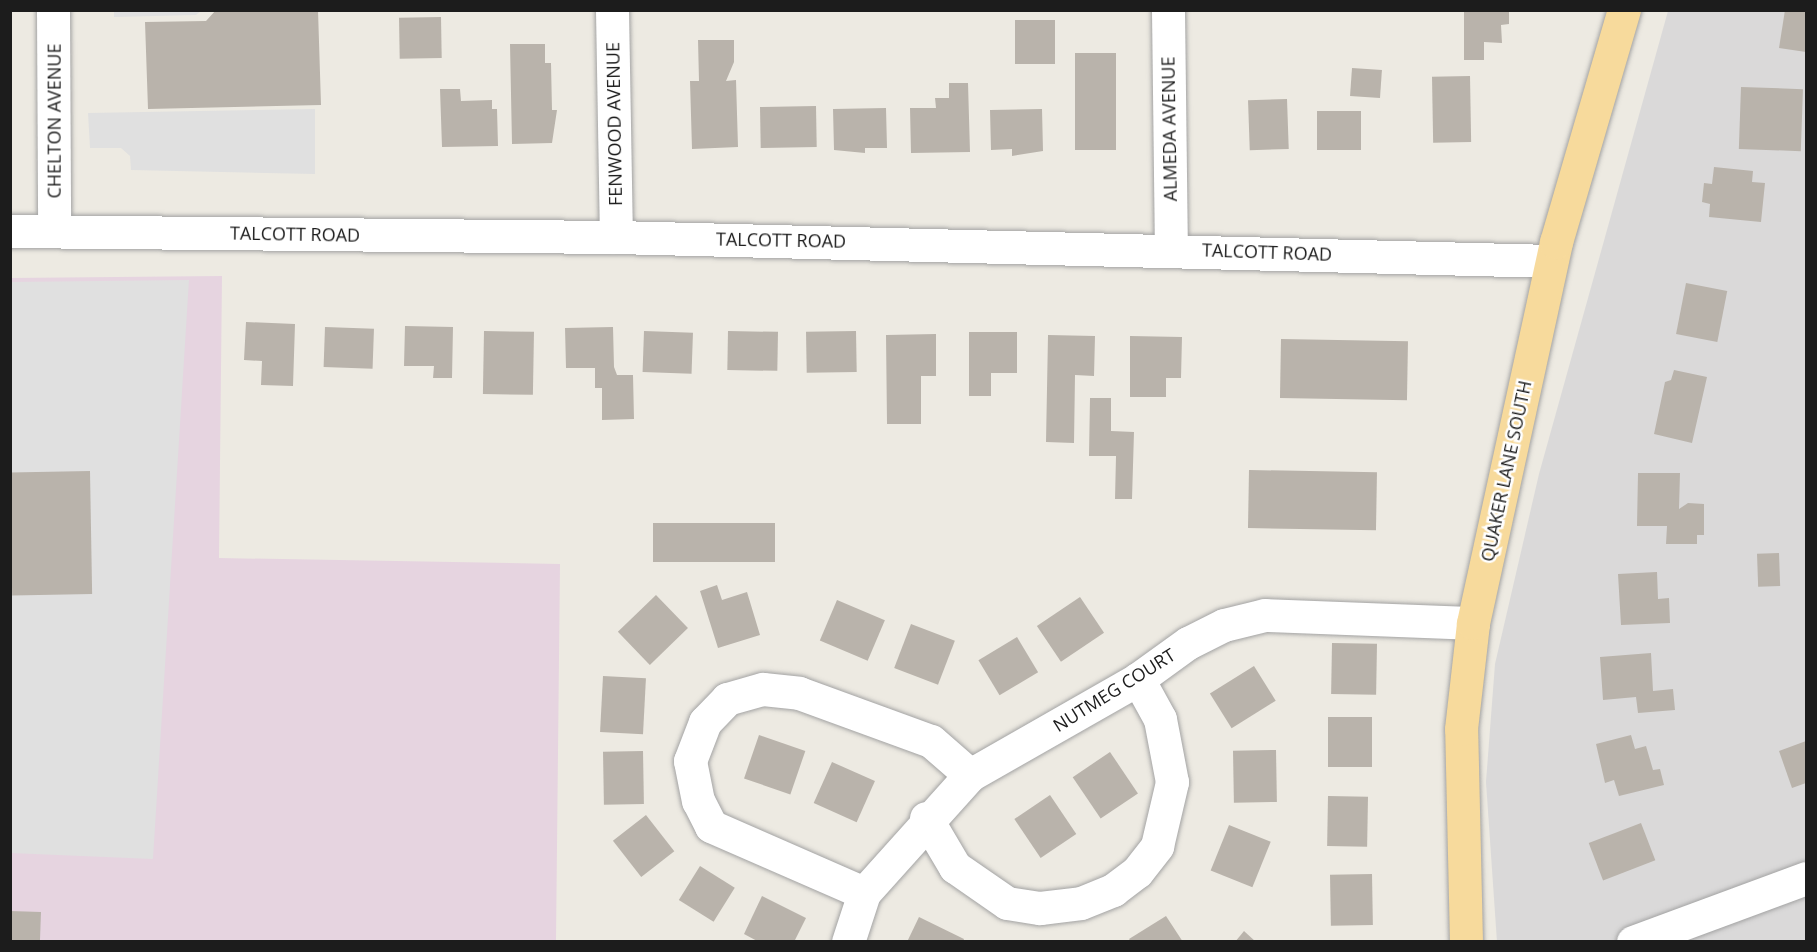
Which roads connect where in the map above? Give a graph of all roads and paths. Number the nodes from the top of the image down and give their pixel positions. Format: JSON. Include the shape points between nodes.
{"nodes":[{"id":1,"x":53,"y":10,"type":"edge"},
{"id":2,"x":612,"y":10,"type":"edge"},
{"id":3,"x":1168,"y":10,"type":"edge"},
{"id":4,"x":1624,"y":10,"type":"edge"},
{"id":5,"x":10,"y":231,"type":"edge"},
{"id":6,"x":54,"y":231,"type":"junction"},
{"id":7,"x":616,"y":237,"type":"junction"},
{"id":8,"x":1170,"y":248,"type":"junction"},
{"id":9,"x":1551,"y":261,"type":"junction"},
{"id":10,"x":1473,"y":623,"type":"junction"},
{"id":11,"x":1138,"y":679,"type":"junction"},
{"id":12,"x":970,"y":775,"type":"junction"},
{"id":13,"x":926,"y":818,"type":"junction"},
{"id":14,"x":1806,"y":878,"type":"edge"},
{"id":15,"x":864,"y":893,"type":"junction"},
{"id":16,"x":848,"y":942,"type":"edge"},
{"id":17,"x":1466,"y":942,"type":"edge"},
{"id":18,"x":1633,"y":942,"type":"edge"}],
"edges":[{"from":1,"to":6,"type":"street","name":"CHELTON AVENUE"},
{"from":2,"to":7,"type":"street","name":"FENWOOD AVENUE"},
{"from":3,"to":8,"type":"street","name":"ALMEDA AVENUE"},
{"from":4,"to":9,"type":"main road","name":"QUAKER LANE SOUTH"},
{"from":5,"to":6,"type":"street","name":"TALCOTT ROAD"},
{"from":6,"to":7,"type":"street","name":"TALCOTT ROAD"},
{"from":7,"to":8,"type":"street","name":"TALCOTT ROAD"},
{"from":8,"to":9,"type":"street","name":"TALCOTT ROAD"},
{"from":9,"to":10,"type":"main road","name":"QUAKER LANE SOUTH"},
{"from":10,"to":11,"type":"street","name":"NUTMEG COURT","via":[[1265,615],[1206,634]]},
{"from":10,"to":17,"type":"main road","name":"QUAKER LANE SOUTH","via":[[1461,740]]},
{"from":11,"to":12,"type":"street","name":"NUTMEG COURT"},
{"from":11,"to":13,"type":"street","via":[[1160,719],[1172,782],[1157,846],[1137,872],[1113,890],[1081,903],[1040,908],[1007,903],[955,867]]},
{"from":12,"to":13,"type":"street","name":"NUTMEG COURT"},
{"from":12,"to":15,"type":"street","via":[[931,741],[798,693],[763,689],[727,699],[705,722],[690,761],[698,801],[711,826]]},
{"from":13,"to":15,"type":"street","name":"NUTMEG COURT"},
{"from":14,"to":18,"type":"street"},
{"from":15,"to":16,"type":"street","name":"NUTMEG COURT"}]}
